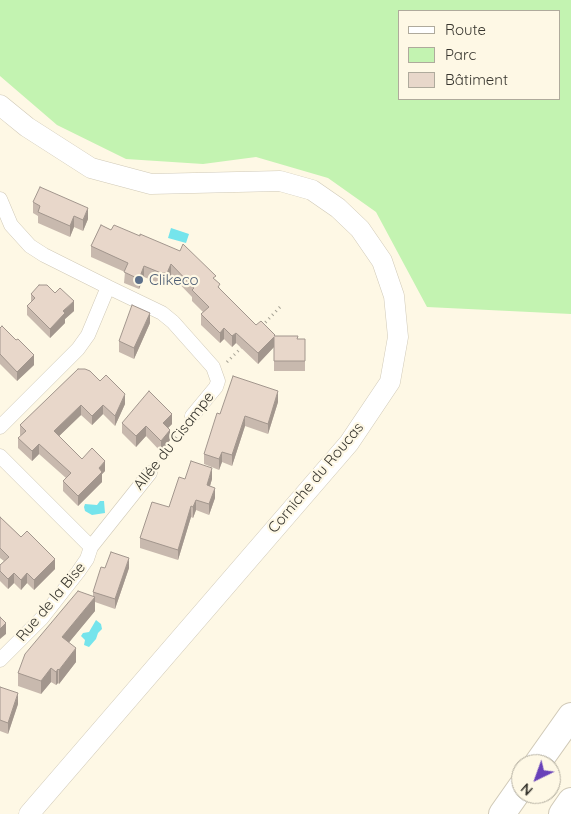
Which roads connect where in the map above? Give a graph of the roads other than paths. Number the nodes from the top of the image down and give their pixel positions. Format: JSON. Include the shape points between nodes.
{"nodes":[{"id":1,"x":0,"y":104,"type":"edge"},
{"id":2,"x":0,"y":200,"type":"edge"},
{"id":3,"x":108,"y":287,"type":"junction"},
{"id":4,"x":192,"y":416,"type":"road end"},
{"id":5,"x":0,"y":427,"type":"edge"},
{"id":6,"x":0,"y":456,"type":"edge"},
{"id":7,"x":150,"y":473,"type":"road end"},
{"id":8,"x":91,"y":547,"type":"junction"},
{"id":9,"x":0,"y":660,"type":"edge"},
{"id":10,"x":571,"y":716,"type":"edge"},
{"id":11,"x":544,"y":754,"type":"edge"},
{"id":12,"x":511,"y":801,"type":"edge"},
{"id":13,"x":571,"y":801,"type":"edge"},
{"id":14,"x":28,"y":814,"type":"edge"},
{"id":15,"x":502,"y":814,"type":"edge"},
{"id":16,"x":562,"y":814,"type":"edge"}],
"edges":[{"from":1,"to":14,"type":"main road","name":"Corniche du Roucas","via":[[27,127],[91,168],[151,184],[280,181],[312,190],[360,229],[382,261],[394,296],[398,337],[390,382],[349,443]]},
{"from":2,"to":3,"type":"street","via":[[11,225],[30,246]]},
{"from":3,"to":4,"type":"street","name":"Allée du Cisampe","via":[[162,313],[213,366],[218,381],[216,388]]},
{"from":3,"to":5,"type":"street","via":[[88,335],[78,349]]},
{"from":6,"to":8,"type":"street","name":"Rue de la Bise"},
{"from":7,"to":8,"type":"street","name":"Allée du Cisampe"},
{"from":8,"to":9,"type":"street","name":"Rue de la Bise","via":[[87,559],[42,618]]},
{"from":10,"to":11,"type":"highway"},
{"from":12,"to":15,"type":"highway"},
{"from":13,"to":16,"type":"highway"}]}
